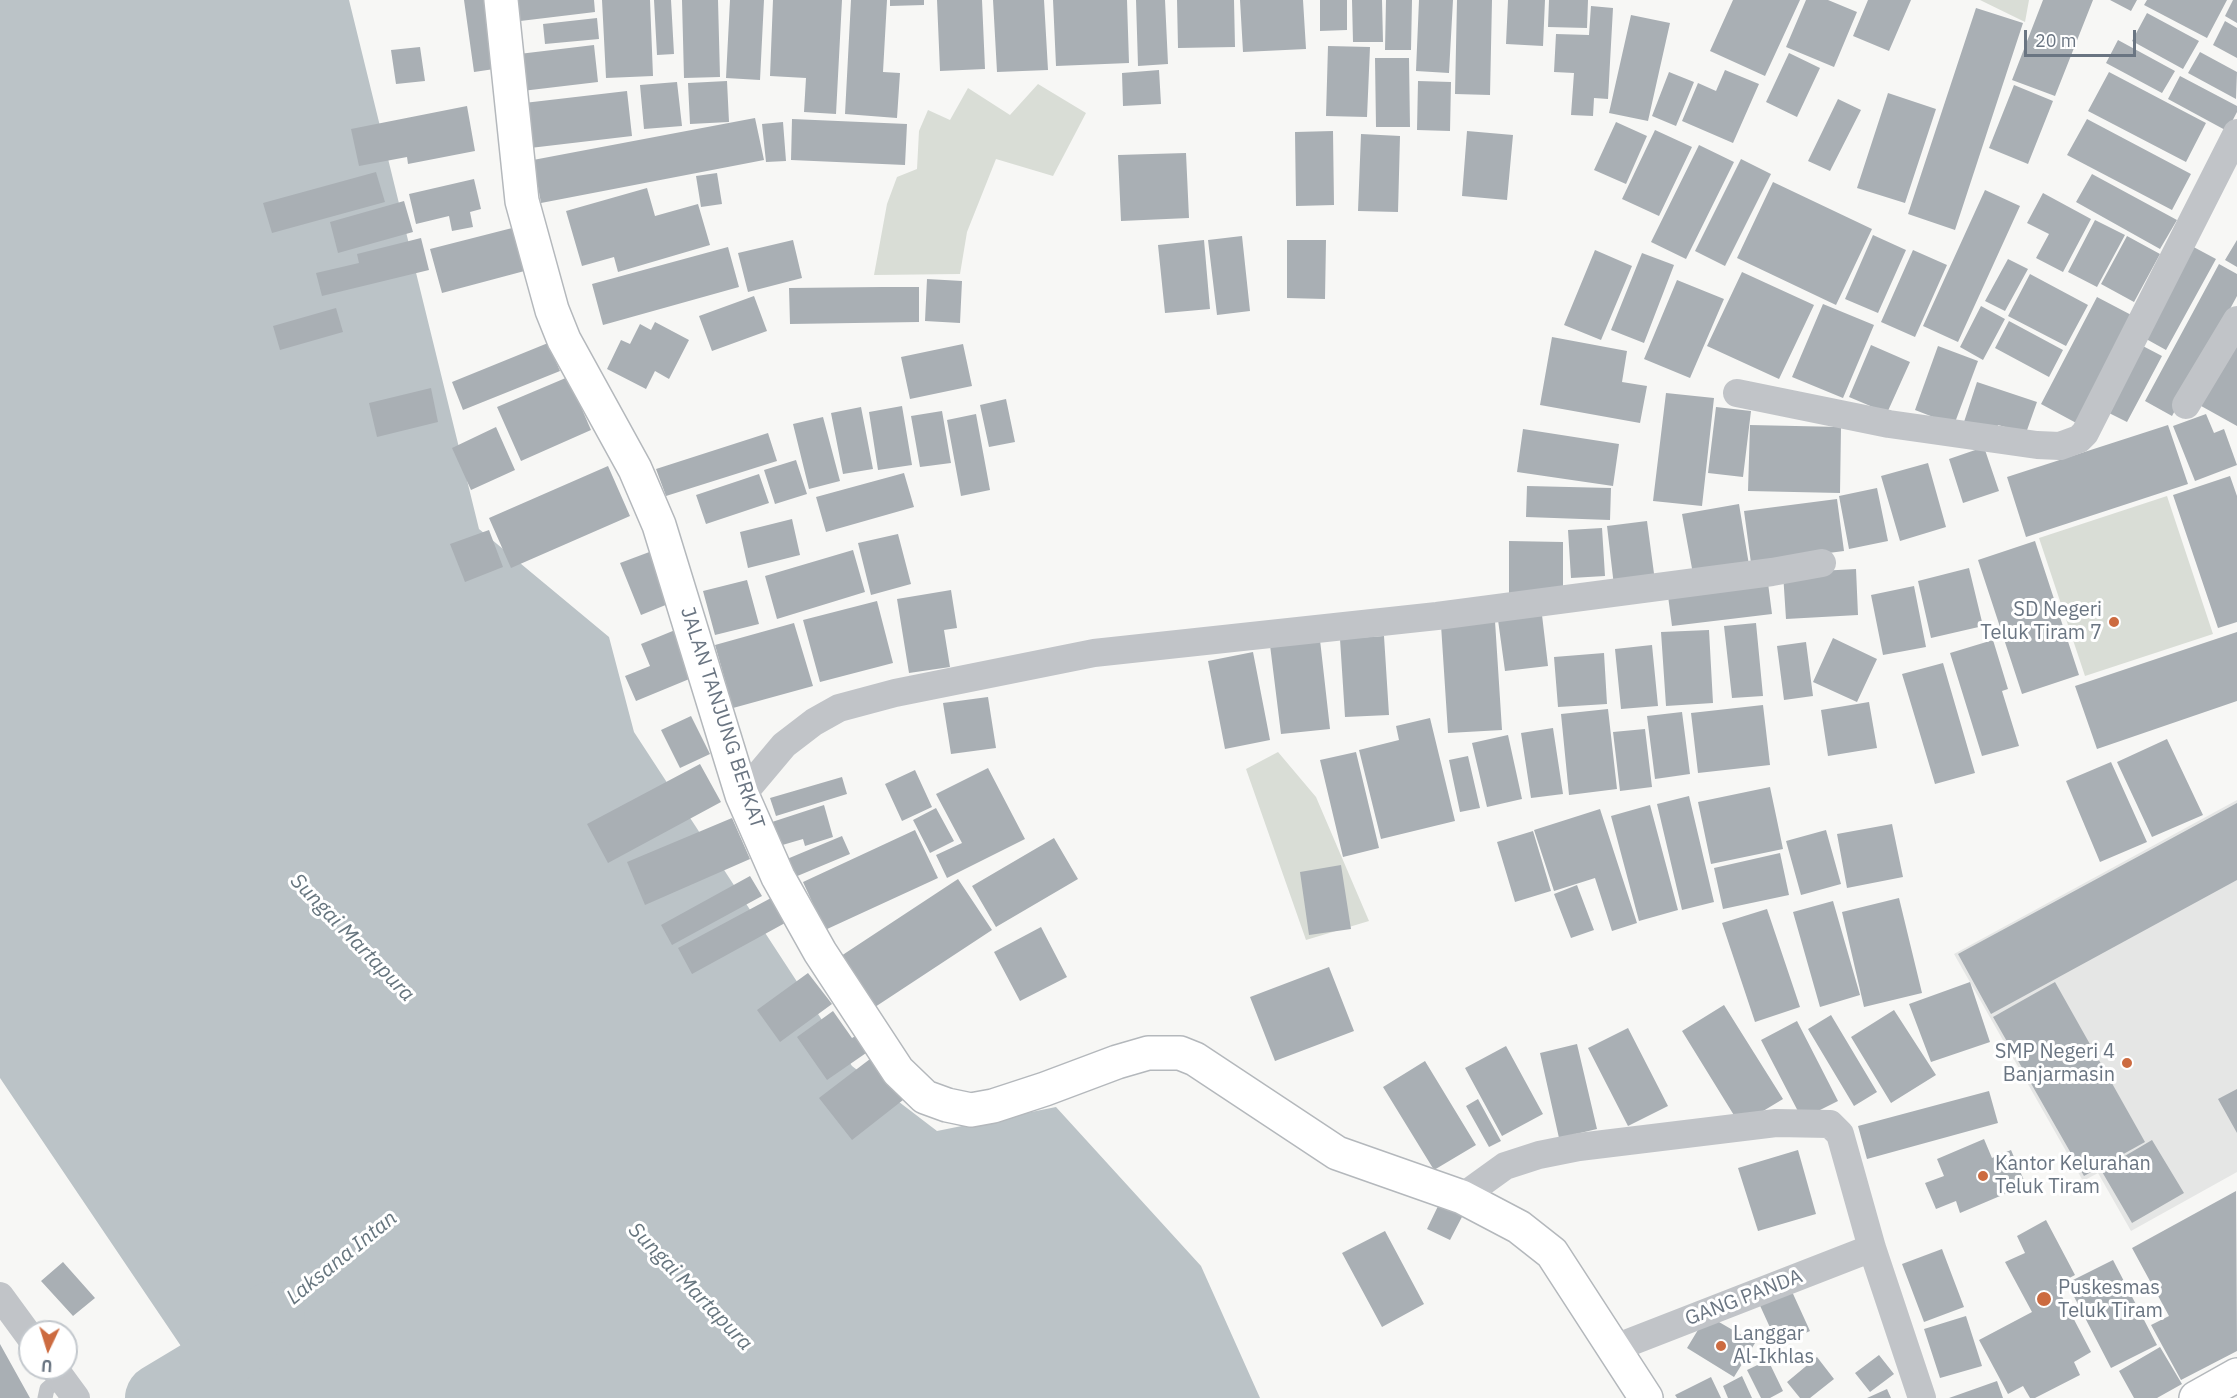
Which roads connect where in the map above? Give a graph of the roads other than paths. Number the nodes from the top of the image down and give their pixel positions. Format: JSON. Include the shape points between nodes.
{"nodes":[{"id":1,"x":501,"y":0,"type":"edge"},
{"id":2,"x":2237,"y":134,"type":"edge"},
{"id":3,"x":2237,"y":320,"type":"edge"},
{"id":4,"x":1737,"y":393,"type":"dead end"},
{"id":5,"x":2186,"y":405,"type":"dead end"},
{"id":6,"x":1822,"y":563,"type":"dead end"},
{"id":7,"x":742,"y":795,"type":"junction"},
{"id":8,"x":1462,"y":1197,"type":"junction"},
{"id":9,"x":1872,"y":1248,"type":"junction"},
{"id":10,"x":0,"y":1296,"type":"edge"},
{"id":11,"x":18,"y":1321,"type":"edge"},
{"id":12,"x":1615,"y":1348,"type":"junction"},
{"id":13,"x":2237,"y":1375,"type":"edge"},
{"id":14,"x":1646,"y":1398,"type":"edge"},
{"id":15,"x":1922,"y":1398,"type":"edge"},
{"id":16,"x":2196,"y":1398,"type":"edge"}],
"edges":[{"from":1,"to":7,"type":"street","name":"JALAN TANJUNG BERKAT","via":[[522,201],[552,310],[564,340],[635,469],[659,525]]},
{"from":2,"to":4,"type":"street","via":[[2079,439],[2060,446],[2025,443],[1889,424]]},
{"from":3,"to":5,"type":"street"},
{"from":6,"to":7,"type":"street","via":[[1437,616],[1094,653],[895,693],[839,708],[814,722],[784,745]]},
{"from":7,"to":8,"type":"street","name":"JALAN TANJUNG BERKAT","via":[[778,877],[820,952],[898,1071],[925,1097],[971,1110],[1148,1053],[1180,1053],[1195,1059],[1337,1154]]},
{"from":8,"to":9,"type":"street","via":[[1505,1166],[1579,1147],[1776,1123],[1830,1124],[1840,1134]]},
{"from":8,"to":12,"type":"street","name":"JALAN TANJUNG BERKAT","via":[[1519,1227],[1552,1253]]},
{"from":9,"to":12,"type":"street","name":"GANG PANDA"},
{"from":9,"to":15,"type":"street"},
{"from":10,"to":11,"type":"street"},
{"from":12,"to":14,"type":"street","name":"JALAN TANJUNG BERKAT"},
{"from":13,"to":16,"type":"street"}]}
